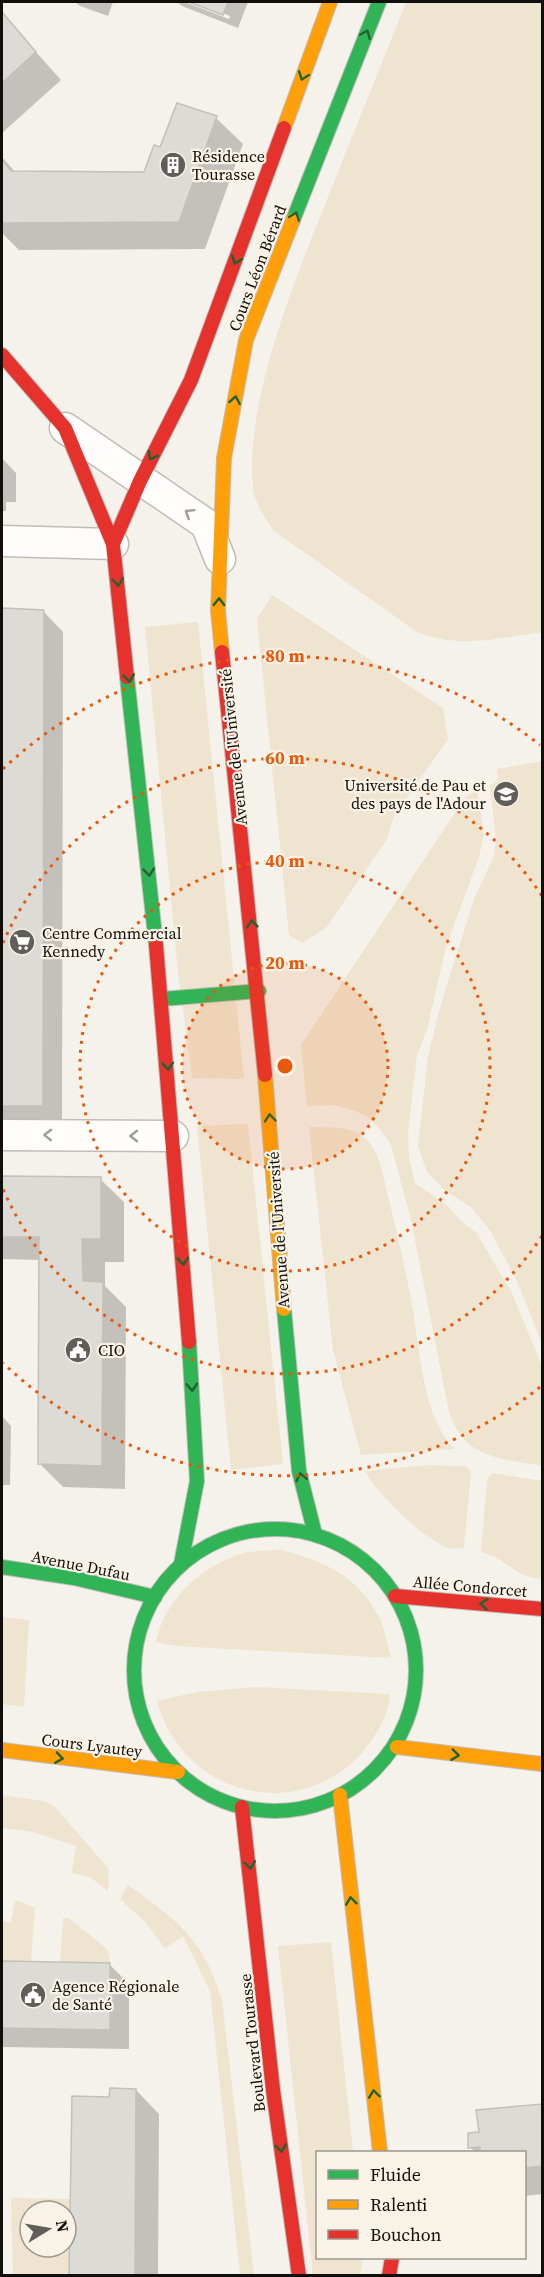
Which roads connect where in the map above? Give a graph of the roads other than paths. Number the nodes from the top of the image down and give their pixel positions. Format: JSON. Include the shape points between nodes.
{"nodes":[{"id":1,"x":330,"y":2,"type":"edge"},
{"id":2,"x":379,"y":2,"type":"edge"},
{"id":3,"x":2,"y":355,"type":"edge"},
{"id":4,"x":65,"y":428,"type":"junction"},
{"id":5,"x":140,"y":481,"type":"junction"},
{"id":6,"x":2,"y":541,"type":"edge"},
{"id":7,"x":113,"y":544,"type":"junction"},
{"id":8,"x":220,"y":559,"type":"junction"},
{"id":9,"x":260,"y":991,"type":"junction"},
{"id":10,"x":162,"y":999,"type":"junction"},
{"id":11,"x":2,"y":1135,"type":"edge"},
{"id":12,"x":173,"y":1136,"type":"junction"},
{"id":13,"x":315,"y":1534,"type":"junction"},
{"id":14,"x":181,"y":1564,"type":"junction"},
{"id":15,"x":2,"y":1567,"type":"edge"},
{"id":16,"x":395,"y":1596,"type":"junction"},
{"id":17,"x":154,"y":1597,"type":"junction"},
{"id":18,"x":543,"y":1609,"type":"edge"},
{"id":19,"x":397,"y":1748,"type":"junction"},
{"id":20,"x":2,"y":1750,"type":"edge"},
{"id":21,"x":543,"y":1764,"type":"edge"},
{"id":22,"x":178,"y":1772,"type":"junction"},
{"id":23,"x":340,"y":1795,"type":"junction"},
{"id":24,"x":242,"y":1807,"type":"junction"},
{"id":25,"x":381,"y":2151,"type":"edge"},
{"id":26,"x":392,"y":2259,"type":"edge"},
{"id":27,"x":299,"y":2276,"type":"edge"},
{"id":28,"x":389,"y":2276,"type":"edge"}],
"edges":[{"from":1,"to":5,"type":"main road","name":"Cours Léon Bérard","one_way":true,"via":[[191,380]]},
{"from":8,"to":2,"type":"main road","name":"Cours Léon Bérard","one_way":true,"via":[[224,458],[246,340]]},
{"from":3,"to":4,"type":"main road"},
{"from":4,"to":5,"type":"street","name":"Avenue de l'Université"},
{"from":4,"to":7,"type":"main road"},
{"from":5,"to":7,"type":"main road","name":"Cours Léon Bérard"},
{"from":8,"to":5,"type":"street","name":"Avenue de l'Université","one_way":true,"via":[[206,524]]},
{"from":6,"to":7,"type":"street"},
{"from":7,"to":10,"type":"main road","one_way":true},
{"from":9,"to":8,"type":"main road","name":"Avenue de l'Université","one_way":true,"via":[[218,610]]},
{"from":9,"to":10,"type":"main road"},
{"from":13,"to":9,"type":"main road","name":"Avenue de l'Université","one_way":true,"via":[[299,1471]]},
{"from":10,"to":12,"type":"main road","one_way":true},
{"from":12,"to":11,"type":"street","one_way":true},
{"from":12,"to":14,"type":"main road","one_way":true,"via":[[197,1481]]},
{"from":13,"to":14,"type":"main road","via":[[274,1529],[240,1533],[216,1541]]},
{"from":13,"to":16,"type":"main road","via":[[361,1557]]},
{"from":14,"to":17,"type":"main road"},
{"from":15,"to":17,"type":"main road","name":"Avenue Dufau","via":[[74,1578]]},
{"from":18,"to":16,"type":"main road","name":"Allée Condorcet","one_way":true},
{"from":16,"to":19,"type":"main road","via":[[412,1636],[416,1679]]},
{"from":17,"to":22,"type":"main road","via":[[136,1649],[135,1682],[142,1715],[152,1736]]},
{"from":19,"to":21,"type":"main road","one_way":true},
{"from":19,"to":23,"type":"main road"},
{"from":20,"to":22,"type":"main road","name":"Cours Lyautey","one_way":true},
{"from":22,"to":24,"type":"main road","via":[[208,1794]]},
{"from":23,"to":24,"type":"main road","via":[[292,1810]]},
{"from":25,"to":23,"type":"main road","one_way":true},
{"from":24,"to":27,"type":"main road","name":"Boulevard Tourasse","one_way":true,"via":[[273,2090]]},
{"from":26,"to":28,"type":"main road"}]}
